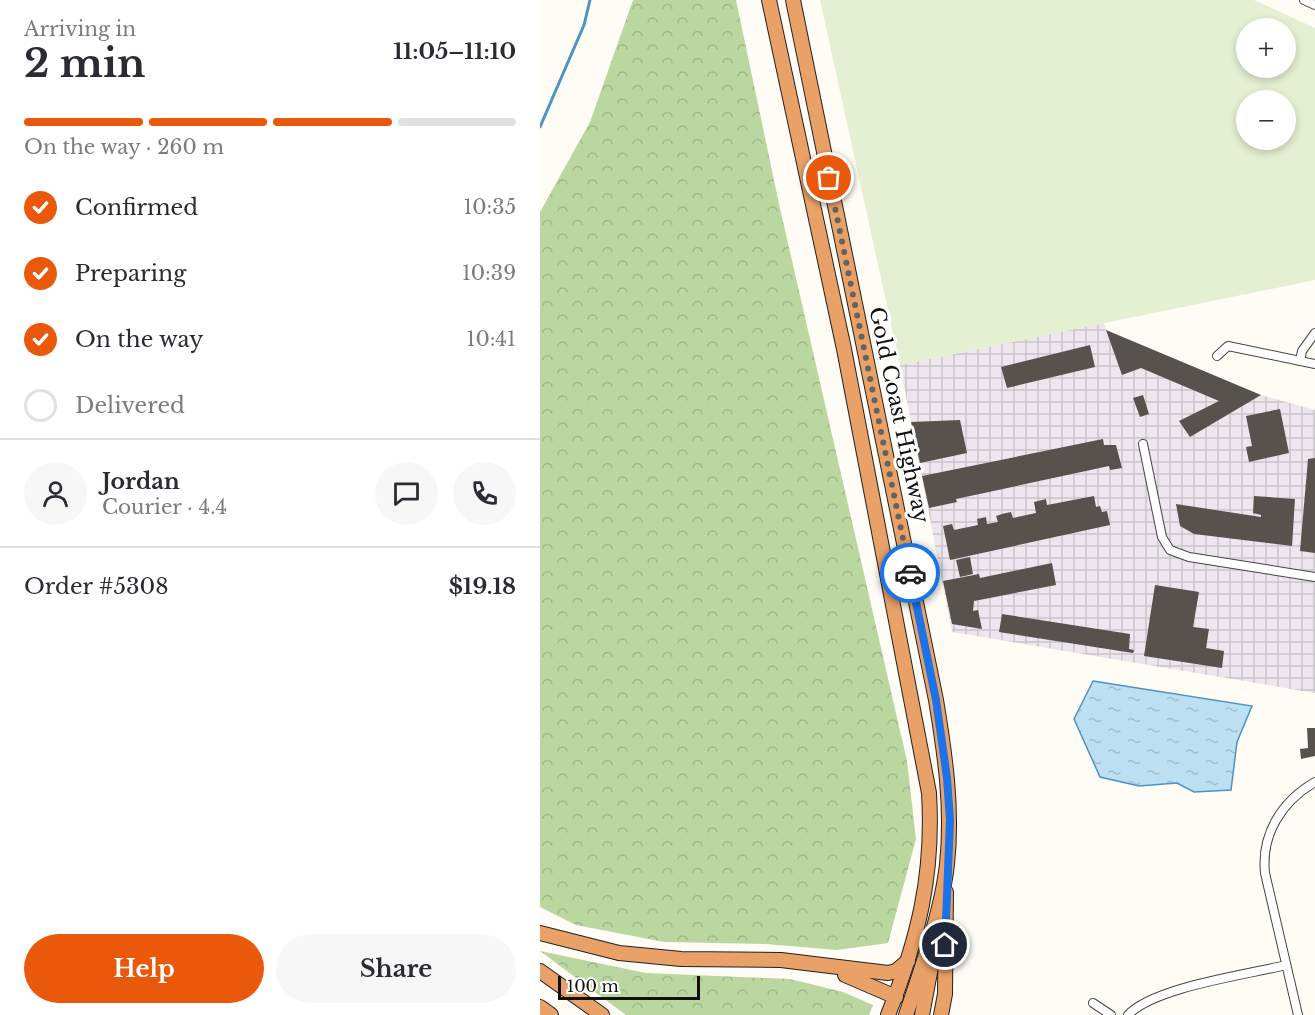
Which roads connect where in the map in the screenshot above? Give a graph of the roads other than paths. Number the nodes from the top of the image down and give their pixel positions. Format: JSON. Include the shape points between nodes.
{"nodes":[{"id":1,"x":769,"y":0,"type":"edge"},
{"id":2,"x":793,"y":0,"type":"edge"},
{"id":3,"x":1304,"y":0,"type":"edge"},
{"id":4,"x":1315,"y":5,"type":"edge"},
{"id":5,"x":1315,"y":333,"type":"edge"},
{"id":6,"x":1217,"y":356,"type":"dead end"},
{"id":7,"x":1300,"y":361,"type":"junction"},
{"id":8,"x":1315,"y":364,"type":"edge"},
{"id":9,"x":1143,"y":444,"type":"dead end"},
{"id":10,"x":1315,"y":577,"type":"edge"},
{"id":11,"x":1315,"y":782,"type":"edge"},
{"id":12,"x":945,"y":878,"type":"junction"},
{"id":13,"x":540,"y":933,"type":"edge"},
{"id":14,"x":909,"y":959,"type":"junction"},
{"id":15,"x":808,"y":962,"type":"junction"},
{"id":16,"x":1286,"y":965,"type":"junction"},
{"id":17,"x":540,"y":971,"type":"edge"},
{"id":18,"x":896,"y":997,"type":"junction"},
{"id":19,"x":1093,"y":1003,"type":"dead end"},
{"id":20,"x":540,"y":1007,"type":"edge"},
{"id":21,"x":551,"y":1015,"type":"edge"},
{"id":22,"x":602,"y":1015,"type":"edge"},
{"id":23,"x":888,"y":1015,"type":"edge"},
{"id":24,"x":906,"y":1015,"type":"edge"},
{"id":25,"x":922,"y":1015,"type":"edge"},
{"id":26,"x":941,"y":1015,"type":"edge"},
{"id":27,"x":1111,"y":1015,"type":"edge"},
{"id":28,"x":1128,"y":1015,"type":"edge"},
{"id":29,"x":1298,"y":1015,"type":"edge"}],
"edges":[{"from":1,"to":14,"type":"highway","name":"Gold Coast Highway","via":[[844,349],[926,772],[931,820],[929,875]]},
{"from":2,"to":12,"type":"highway","name":"Gold Coast Highway","via":[[936,700],[949,803]]},
{"from":3,"to":4,"type":"street"},
{"from":5,"to":7,"type":"street"},
{"from":6,"to":7,"type":"street","via":[[1228,346]]},
{"from":7,"to":8,"type":"street"},
{"from":9,"to":10,"type":"street","via":[[1162,537],[1170,550],[1189,557]]},
{"from":11,"to":16,"type":"street","via":[[1281,811],[1271,830],[1265,856],[1265,873]]},
{"from":12,"to":24,"type":"highway","name":"Gold Coast Highway"},
{"from":12,"to":25,"type":"highway"},
{"from":12,"to":26,"type":"highway","via":[[945,994]]},
{"from":13,"to":15,"type":"highway","via":[[619,953],[681,960]]},
{"from":14,"to":15,"type":"highway","via":[[890,973]]},
{"from":14,"to":18,"type":"highway","name":"Gold Coast Highway"},
{"from":15,"to":18,"type":"highway"},
{"from":16,"to":28,"type":"street","via":[[1162,995]]},
{"from":16,"to":29,"type":"street"},
{"from":17,"to":22,"type":"highway"},
{"from":18,"to":23,"type":"highway","name":"Gold Coast Highway"},
{"from":19,"to":27,"type":"street"},
{"from":20,"to":21,"type":"highway"}]}
